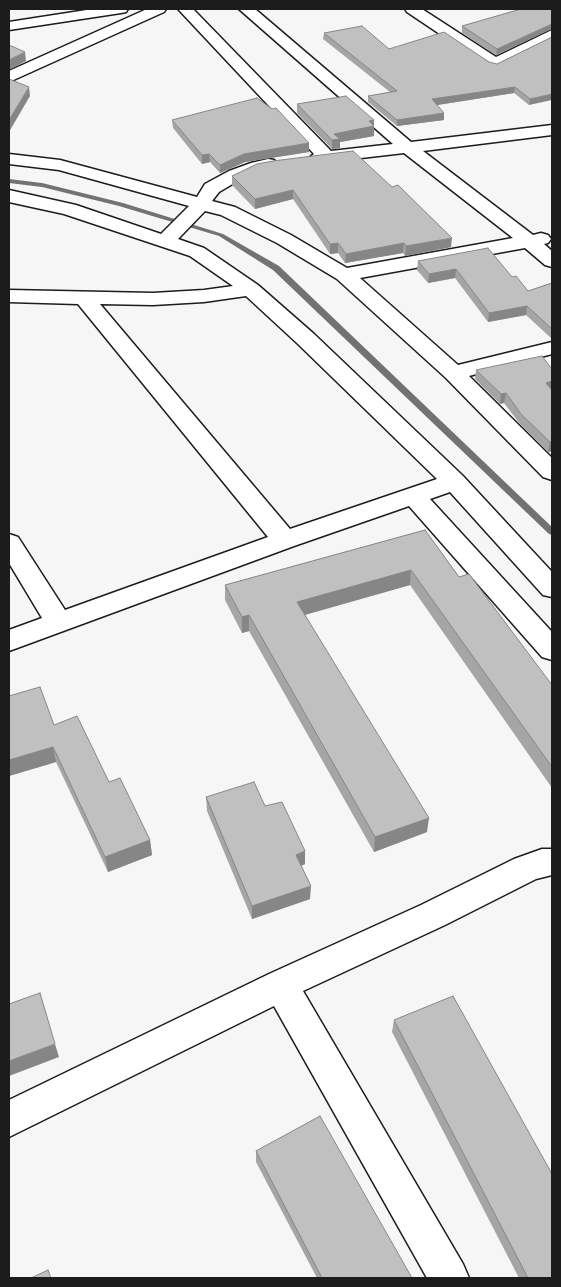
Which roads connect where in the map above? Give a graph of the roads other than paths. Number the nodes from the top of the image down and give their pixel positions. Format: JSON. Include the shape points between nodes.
{"nodes":[{"id":1,"x":121,"y":9,"type":"edge"},
{"id":2,"x":159,"y":9,"type":"edge"},
{"id":3,"x":185,"y":9,"type":"edge"},
{"id":4,"x":267,"y":9,"type":"edge"},
{"id":5,"x":412,"y":9,"type":"edge"},
{"id":6,"x":249,"y":12,"type":"edge"},
{"id":7,"x":9,"y":26,"type":"edge"},
{"id":8,"x":552,"y":34,"type":"edge"},
{"id":9,"x":9,"y":77,"type":"edge"},
{"id":10,"x":552,"y":130,"type":"edge"},
{"id":11,"x":407,"y":147,"type":"junction"},
{"id":12,"x":327,"y":157,"type":"junction"},
{"id":13,"x":9,"y":159,"type":"edge"},
{"id":14,"x":300,"y":160,"type":"edge"},
{"id":15,"x":282,"y":162,"type":"edge"},
{"id":16,"x":9,"y":196,"type":"edge"},
{"id":17,"x":201,"y":204,"type":"junction"},
{"id":18,"x":552,"y":237,"type":"edge"},
{"id":19,"x":165,"y":241,"type":"junction"},
{"id":20,"x":530,"y":242,"type":"junction"},
{"id":21,"x":552,"y":261,"type":"edge"},
{"id":22,"x":344,"y":275,"type":"junction"},
{"id":23,"x":251,"y":289,"type":"junction"},
{"id":24,"x":9,"y":296,"type":"edge"},
{"id":25,"x":85,"y":299,"type":"junction"},
{"id":26,"x":552,"y":348,"type":"edge"},
{"id":27,"x":454,"y":373,"type":"junction"},
{"id":28,"x":552,"y":472,"type":"edge"},
{"id":29,"x":454,"y":482,"type":"junction"},
{"id":30,"x":414,"y":497,"type":"junction"},
{"id":31,"x":285,"y":540,"type":"junction"},
{"id":32,"x":9,"y":543,"type":"edge"},
{"id":33,"x":552,"y":588,"type":"edge"},
{"id":34,"x":59,"y":623,"type":"junction"},
{"id":35,"x":9,"y":641,"type":"edge"},
{"id":36,"x":552,"y":650,"type":"edge"},
{"id":37,"x":552,"y":862,"type":"edge"},
{"id":38,"x":281,"y":985,"type":"junction"},
{"id":39,"x":9,"y":1119,"type":"edge"},
{"id":40,"x":449,"y":1278,"type":"edge"}],
"edges":[{"from":1,"to":7,"type":"street"},
{"from":2,"to":9,"type":"street"},
{"from":3,"to":12,"type":"street"},
{"from":4,"to":6,"type":"street"},
{"from":5,"to":8,"type":"street","via":[[495,64]]},
{"from":6,"to":11,"type":"street"},
{"from":10,"to":11,"type":"street"},
{"from":11,"to":12,"type":"street"},
{"from":11,"to":20,"type":"street"},
{"from":12,"to":14,"type":"street"},
{"from":13,"to":17,"type":"street","via":[[60,165]]},
{"from":15,"to":17,"type":"street","via":[[251,168],[222,181],[212,188]]},
{"from":16,"to":19,"type":"street","via":[[69,209]]},
{"from":17,"to":19,"type":"street"},
{"from":17,"to":22,"type":"street","via":[[228,211],[284,239]]},
{"from":18,"to":20,"type":"street"},
{"from":19,"to":23,"type":"street","via":[[197,252]]},
{"from":20,"to":21,"type":"street"},
{"from":20,"to":22,"type":"street"},
{"from":22,"to":27,"type":"street"},
{"from":23,"to":25,"type":"street","via":[[161,299]]},
{"from":23,"to":29,"type":"street"},
{"from":24,"to":25,"type":"street"},
{"from":25,"to":31,"type":"street"},
{"from":26,"to":27,"type":"street"},
{"from":27,"to":28,"type":"street"},
{"from":29,"to":30,"type":"street"},
{"from":29,"to":33,"type":"street"},
{"from":30,"to":31,"type":"street"},
{"from":30,"to":36,"type":"street"},
{"from":31,"to":34,"type":"street"},
{"from":32,"to":34,"type":"street"},
{"from":34,"to":35,"type":"street"},
{"from":37,"to":38,"type":"street","via":[[525,869]]},
{"from":38,"to":39,"type":"street"},
{"from":38,"to":40,"type":"street"}]}
